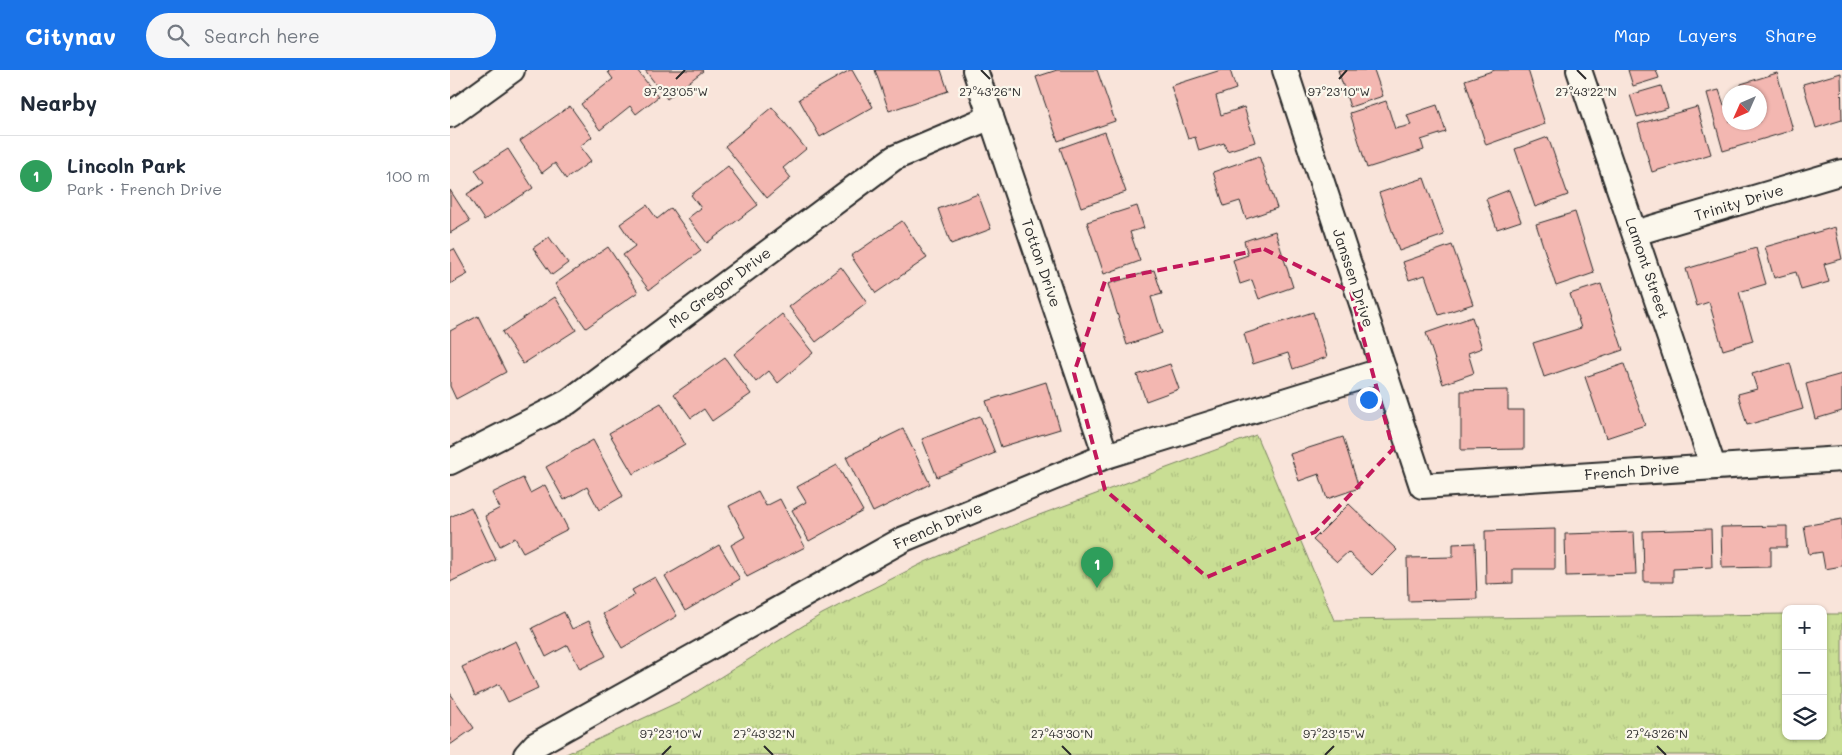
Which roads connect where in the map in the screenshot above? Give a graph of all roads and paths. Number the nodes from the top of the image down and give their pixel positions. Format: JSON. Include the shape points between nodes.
{"nodes":[{"id":1,"x":512,"y":70,"type":"edge"},
{"id":2,"x":975,"y":70,"type":"edge"},
{"id":3,"x":1285,"y":70,"type":"edge"},
{"id":4,"x":1579,"y":70,"type":"edge"},
{"id":5,"x":450,"y":116,"type":"edge"},
{"id":6,"x":991,"y":117,"type":"junction"},
{"id":7,"x":1842,"y":172,"type":"edge"},
{"id":8,"x":1635,"y":234,"type":"junction"},
{"id":9,"x":1384,"y":370,"type":"junction"},
{"id":10,"x":1106,"y":456,"type":"junction"},
{"id":11,"x":1842,"y":459,"type":"edge"},
{"id":12,"x":450,"y":462,"type":"edge"},
{"id":13,"x":1713,"y":466,"type":"junction"},
{"id":14,"x":1422,"y":486,"type":"joint"},
{"id":15,"x":526,"y":755,"type":"edge"}],
"edges":[{"from":1,"to":5,"type":"street"},
{"from":2,"to":6,"type":"street","name":"Totton Drive"},
{"from":3,"to":9,"type":"street","name":"Janssen Drive"},
{"from":4,"to":8,"type":"street","name":"Lamont Street"},
{"from":6,"to":10,"type":"street","name":"Totton Drive"},
{"from":6,"to":12,"type":"street","name":"Mc Gregor Drive","via":[[894,158],[568,402]]},
{"from":7,"to":8,"type":"street","name":"Trinity Drive"},
{"from":8,"to":13,"type":"street","name":"Lamont Street"},
{"from":9,"to":10,"type":"street","name":"French Drive"},
{"from":9,"to":14,"type":"street","name":"Janssen Drive"},
{"from":10,"to":15,"type":"street","name":"French Drive","via":[[904,539],[535,745]]},
{"from":11,"to":13,"type":"street","name":"French Drive"},
{"from":13,"to":14,"type":"street","name":"French Drive"}]}
